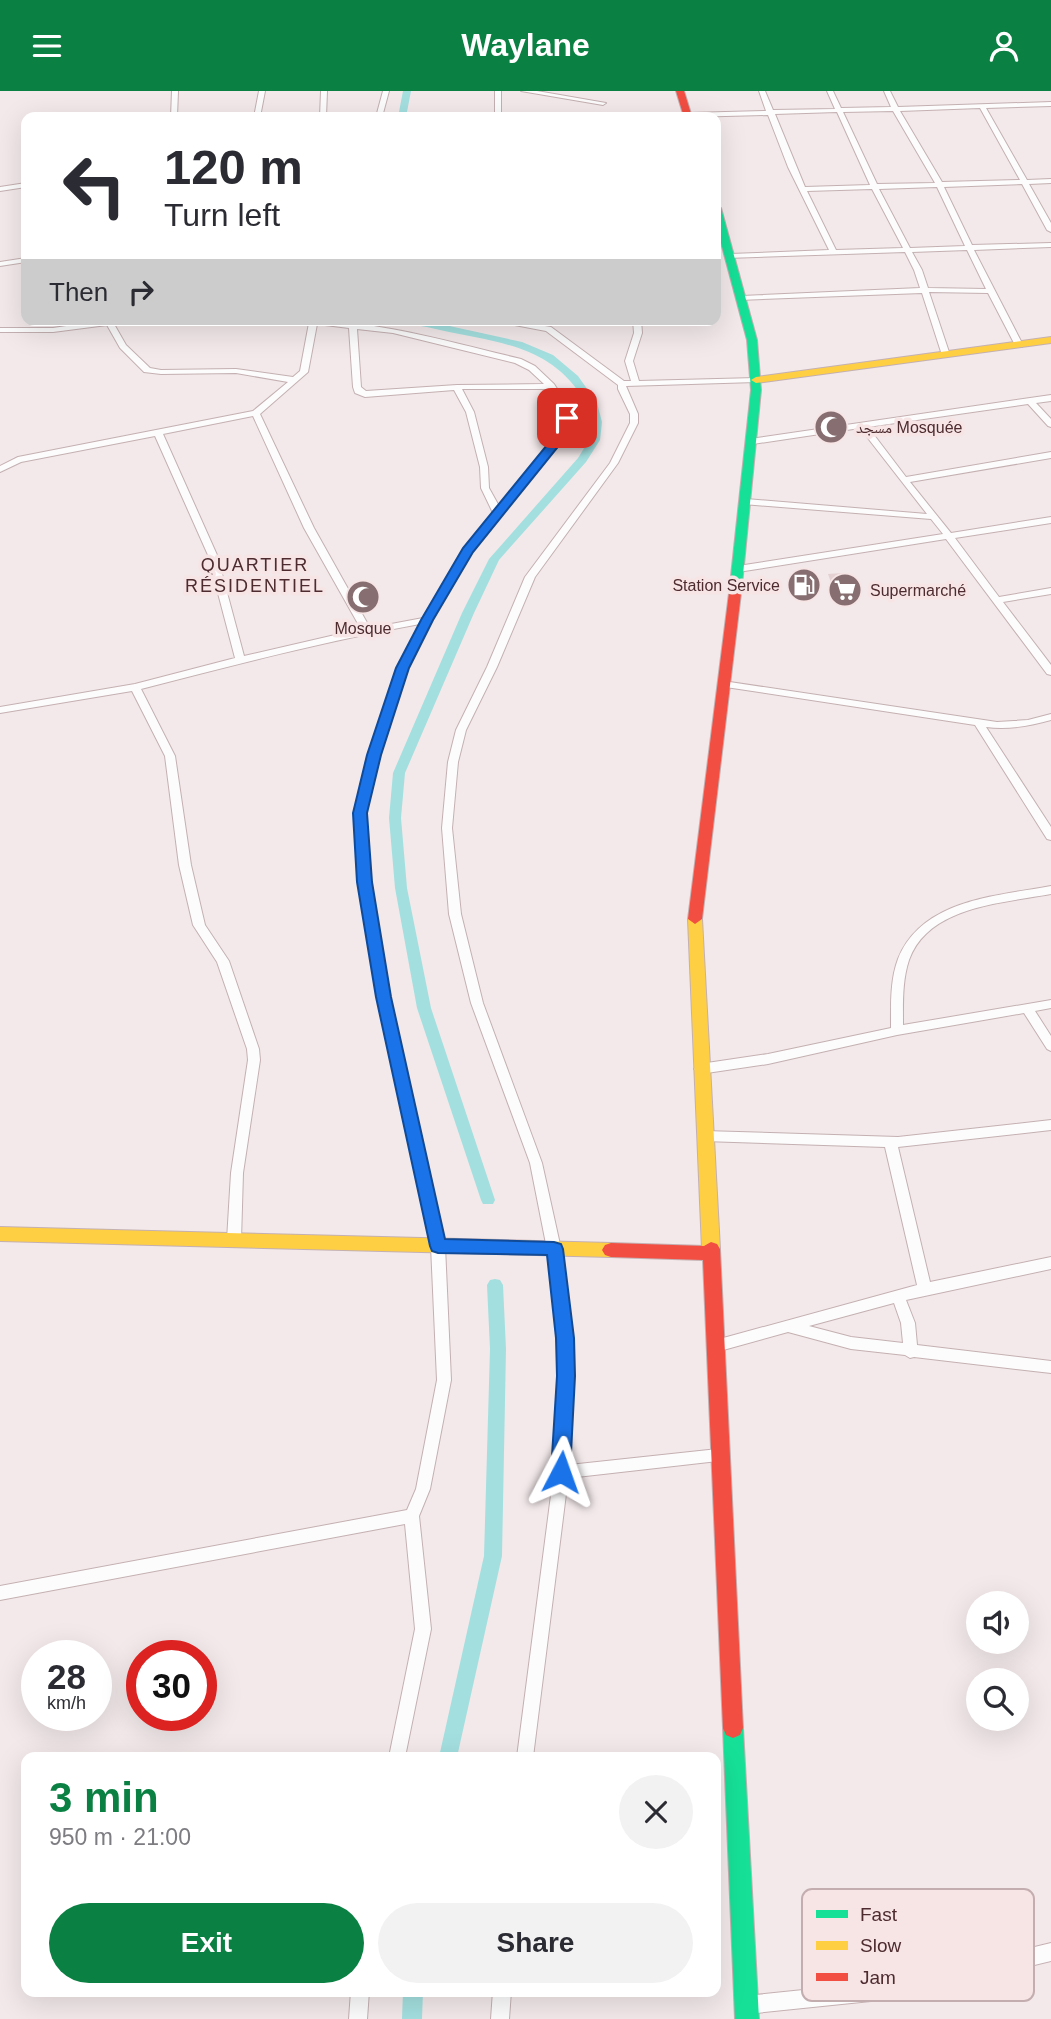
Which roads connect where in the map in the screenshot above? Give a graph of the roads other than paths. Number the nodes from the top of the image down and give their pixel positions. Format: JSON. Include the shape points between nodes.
{"nodes":[{"id":1,"x":175,"y":91,"type":"edge"},
{"id":2,"x":262,"y":91,"type":"edge"},
{"id":3,"x":324,"y":91,"type":"edge"},
{"id":4,"x":386,"y":91,"type":"edge"},
{"id":5,"x":498,"y":91,"type":"edge"},
{"id":6,"x":524,"y":91,"type":"edge"},
{"id":7,"x":680,"y":91,"type":"edge"},
{"id":8,"x":762,"y":91,"type":"edge"},
{"id":9,"x":830,"y":91,"type":"edge"},
{"id":10,"x":887,"y":91,"type":"edge"},
{"id":11,"x":603,"y":103,"type":"dead end"},
{"id":12,"x":1051,"y":104,"type":"edge"},
{"id":13,"x":982,"y":106,"type":"junction"},
{"id":14,"x":895,"y":110,"type":"junction"},
{"id":15,"x":840,"y":111,"type":"junction"},
{"id":16,"x":174,"y":112,"type":"edge"},
{"id":17,"x":258,"y":112,"type":"edge"},
{"id":18,"x":323,"y":112,"type":"edge"},
{"id":19,"x":380,"y":112,"type":"edge"},
{"id":20,"x":498,"y":112,"type":"edge"},
{"id":21,"x":686,"y":112,"type":"edge"},
{"id":22,"x":770,"y":113,"type":"junction"},
{"id":23,"x":721,"y":115,"type":"edge"},
{"id":24,"x":1051,"y":181,"type":"edge"},
{"id":25,"x":1023,"y":182,"type":"junction"},
{"id":26,"x":939,"y":183,"type":"junction"},
{"id":27,"x":21,"y":186,"type":"edge"},
{"id":28,"x":874,"y":187,"type":"junction"},
{"id":29,"x":0,"y":189,"type":"edge"},
{"id":30,"x":802,"y":189,"type":"junction"},
{"id":31,"x":721,"y":225,"type":"edge"},
{"id":32,"x":1051,"y":230,"type":"edge"},
{"id":33,"x":1051,"y":244,"type":"edge"},
{"id":34,"x":969,"y":247,"type":"junction"},
{"id":35,"x":906,"y":249,"type":"junction"},
{"id":36,"x":833,"y":251,"type":"junction"},
{"id":37,"x":730,"y":256,"type":"junction"},
{"id":38,"x":21,"y":261,"type":"edge"},
{"id":39,"x":0,"y":264,"type":"edge"},
{"id":40,"x":926,"y":290,"type":"junction"},
{"id":41,"x":989,"y":291,"type":"junction"},
{"id":42,"x":742,"y":298,"type":"junction"},
{"id":43,"x":81,"y":326,"type":"edge"},
{"id":44,"x":111,"y":326,"type":"edge"},
{"id":45,"x":313,"y":326,"type":"edge"},
{"id":46,"x":354,"y":326,"type":"joint"},
{"id":47,"x":537,"y":326,"type":"edge"},
{"id":48,"x":637,"y":326,"type":"edge"},
{"id":49,"x":0,"y":330,"type":"edge"},
{"id":50,"x":1051,"y":340,"type":"edge"},
{"id":51,"x":1019,"y":345,"type":"junction"},
{"id":52,"x":946,"y":355,"type":"junction"},
{"id":53,"x":294,"y":380,"type":"junction"},
{"id":54,"x":756,"y":380,"type":"junction"},
{"id":55,"x":635,"y":382,"type":"junction"},
{"id":56,"x":622,"y":384,"type":"junction"},
{"id":57,"x":551,"y":386,"type":"junction"},
{"id":58,"x":457,"y":387,"type":"junction"},
{"id":59,"x":1051,"y":398,"type":"edge"},
{"id":60,"x":1030,"y":401,"type":"junction"},
{"id":61,"x":256,"y":413,"type":"junction"},
{"id":62,"x":1051,"y":424,"type":"edge"},
{"id":63,"x":862,"y":425,"type":"junction"},
{"id":64,"x":158,"y":433,"type":"junction"},
{"id":65,"x":753,"y":441,"type":"junction"},
{"id":66,"x":1051,"y":455,"type":"edge"},
{"id":67,"x":0,"y":469,"type":"edge"},
{"id":68,"x":904,"y":480,"type":"junction"},
{"id":69,"x":746,"y":502,"type":"junction"},
{"id":70,"x":498,"y":513,"type":"junction"},
{"id":71,"x":935,"y":517,"type":"junction"},
{"id":72,"x":1051,"y":520,"type":"edge"},
{"id":73,"x":948,"y":535,"type":"junction"},
{"id":74,"x":738,"y":569,"type":"junction"},
{"id":75,"x":1051,"y":591,"type":"edge"},
{"id":76,"x":995,"y":600,"type":"junction"},
{"id":77,"x":427,"y":620,"type":"junction"},
{"id":78,"x":367,"y":631,"type":"junction"},
{"id":79,"x":240,"y":660,"type":"junction"},
{"id":80,"x":1051,"y":672,"type":"edge"},
{"id":81,"x":723,"y":684,"type":"junction"},
{"id":82,"x":135,"y":687,"type":"junction"},
{"id":83,"x":0,"y":711,"type":"edge"},
{"id":84,"x":1051,"y":717,"type":"edge"},
{"id":85,"x":979,"y":723,"type":"junction"},
{"id":86,"x":1051,"y":836,"type":"edge"},
{"id":87,"x":1051,"y":890,"type":"edge"},
{"id":88,"x":1051,"y":1003,"type":"edge"},
{"id":89,"x":1028,"y":1009,"type":"junction"},
{"id":90,"x":897,"y":1031,"type":"junction"},
{"id":91,"x":1051,"y":1046,"type":"edge"},
{"id":92,"x":700,"y":1069,"type":"junction"},
{"id":93,"x":1051,"y":1125,"type":"edge"},
{"id":94,"x":704,"y":1136,"type":"junction"},
{"id":95,"x":890,"y":1141,"type":"junction"},
{"id":96,"x":0,"y":1234,"type":"edge"},
{"id":97,"x":234,"y":1240,"type":"junction"},
{"id":98,"x":438,"y":1246,"type":"junction"},
{"id":99,"x":554,"y":1249,"type":"junction"},
{"id":100,"x":710,"y":1253,"type":"junction"},
{"id":101,"x":1051,"y":1263,"type":"edge"},
{"id":102,"x":925,"y":1289,"type":"junction"},
{"id":103,"x":898,"y":1296,"type":"junction"},
{"id":104,"x":787,"y":1327,"type":"junction"},
{"id":105,"x":716,"y":1346,"type":"junction"},
{"id":106,"x":910,"y":1352,"type":"junction"},
{"id":107,"x":1051,"y":1367,"type":"edge"},
{"id":108,"x":718,"y":1455,"type":"junction"},
{"id":109,"x":561,"y":1472,"type":"junction"},
{"id":110,"x":412,"y":1516,"type":"junction"},
{"id":111,"x":0,"y":1593,"type":"edge"},
{"id":112,"x":398,"y":1752,"type":"edge"},
{"id":113,"x":526,"y":1752,"type":"edge"},
{"id":114,"x":1051,"y":1952,"type":"edge"},
{"id":115,"x":1034,"y":1956,"type":"edge"},
{"id":116,"x":360,"y":1997,"type":"edge"},
{"id":117,"x":502,"y":1997,"type":"edge"},
{"id":118,"x":820,"y":2001,"type":"edge"},
{"id":119,"x":746,"y":2012,"type":"edge"},
{"id":120,"x":358,"y":2019,"type":"edge"},
{"id":121,"x":500,"y":2019,"type":"edge"}],
"edges":[{"from":1,"to":16,"type":"street"},
{"from":2,"to":17,"type":"street"},
{"from":3,"to":18,"type":"street"},
{"from":4,"to":19,"type":"street"},
{"from":5,"to":20,"type":"street"},
{"from":6,"to":11,"type":"street"},
{"from":7,"to":21,"type":"main road"},
{"from":8,"to":22,"type":"street"},
{"from":9,"to":15,"type":"street"},
{"from":10,"to":14,"type":"street"},
{"from":12,"to":13,"type":"street"},
{"from":13,"to":14,"type":"street"},
{"from":13,"to":25,"type":"street"},
{"from":14,"to":15,"type":"street"},
{"from":14,"to":26,"type":"street"},
{"from":15,"to":22,"type":"street"},
{"from":15,"to":28,"type":"street"},
{"from":22,"to":23,"type":"street"},
{"from":22,"to":30,"type":"street"},
{"from":24,"to":25,"type":"street"},
{"from":25,"to":26,"type":"street"},
{"from":25,"to":32,"type":"street"},
{"from":26,"to":28,"type":"street"},
{"from":26,"to":34,"type":"street"},
{"from":27,"to":29,"type":"street"},
{"from":28,"to":30,"type":"street"},
{"from":28,"to":35,"type":"street"},
{"from":30,"to":36,"type":"street"},
{"from":31,"to":37,"type":"main road"},
{"from":33,"to":34,"type":"street"},
{"from":34,"to":35,"type":"street"},
{"from":34,"to":41,"type":"street"},
{"from":35,"to":36,"type":"street"},
{"from":35,"to":40,"type":"street"},
{"from":36,"to":37,"type":"street"},
{"from":37,"to":42,"type":"main road"},
{"from":38,"to":39,"type":"street"},
{"from":40,"to":41,"type":"street"},
{"from":40,"to":42,"type":"street"},
{"from":40,"to":52,"type":"street"},
{"from":41,"to":51,"type":"street"},
{"from":42,"to":54,"type":"main road"},
{"from":43,"to":49,"type":"street"},
{"from":44,"to":53,"type":"street","via":[[147,370],[236,370]]},
{"from":45,"to":53,"type":"street","via":[[304,372]]},
{"from":46,"to":57,"type":"street","via":[[500,355],[532,368]]},
{"from":46,"to":58,"type":"street","via":[[358,391],[379,395]]},
{"from":47,"to":56,"type":"street"},
{"from":48,"to":55,"type":"street","via":[[629,361]]},
{"from":50,"to":51,"type":"main road"},
{"from":51,"to":52,"type":"main road"},
{"from":52,"to":54,"type":"main road"},
{"from":53,"to":61,"type":"street"},
{"from":54,"to":55,"type":"street"},
{"from":54,"to":65,"type":"main road"},
{"from":55,"to":56,"type":"street"},
{"from":56,"to":99,"type":"street","via":[[634,423],[614,463],[530,577],[461,730],[447,828],[461,940],[482,1016],[536,1163]]},
{"from":57,"to":58,"type":"street"},
{"from":57,"to":70,"type":"street","via":[[566,409],[565,429]]},
{"from":58,"to":70,"type":"street","via":[[470,412],[485,488]]},
{"from":59,"to":60,"type":"street"},
{"from":60,"to":62,"type":"street"},
{"from":60,"to":63,"type":"street"},
{"from":61,"to":64,"type":"street"},
{"from":61,"to":78,"type":"street","via":[[309,528]]},
{"from":63,"to":65,"type":"street"},
{"from":63,"to":68,"type":"street"},
{"from":64,"to":67,"type":"street","via":[[18,460]]},
{"from":64,"to":79,"type":"street","via":[[206,540]]},
{"from":65,"to":69,"type":"main road"},
{"from":66,"to":68,"type":"street"},
{"from":68,"to":71,"type":"street"},
{"from":69,"to":71,"type":"street"},
{"from":69,"to":74,"type":"main road"},
{"from":70,"to":77,"type":"street","via":[[467,551]]},
{"from":71,"to":73,"type":"street"},
{"from":72,"to":73,"type":"street"},
{"from":73,"to":74,"type":"street"},
{"from":73,"to":76,"type":"street"},
{"from":74,"to":81,"type":"main road"},
{"from":75,"to":76,"type":"street"},
{"from":76,"to":80,"type":"street"},
{"from":77,"to":78,"type":"street"},
{"from":77,"to":98,"type":"street","via":[[403,668],[360,813],[364,882],[384,997]]},
{"from":78,"to":79,"type":"street"},
{"from":79,"to":82,"type":"street"},
{"from":81,"to":85,"type":"street"},
{"from":81,"to":92,"type":"main road","via":[[695,922]]},
{"from":82,"to":83,"type":"street"},
{"from":82,"to":97,"type":"street","via":[[170,756],[185,865],[199,925],[223,961],[253,1049],[237,1173]]},
{"from":84,"to":85,"type":"street","via":[[1014,725]]},
{"from":85,"to":86,"type":"street"},
{"from":87,"to":90,"type":"street","via":[[973,905],[930,922],[907,950],[897,986]]},
{"from":88,"to":89,"type":"street"},
{"from":89,"to":90,"type":"street"},
{"from":89,"to":91,"type":"street"},
{"from":90,"to":92,"type":"street"},
{"from":92,"to":94,"type":"main road"},
{"from":93,"to":95,"type":"street"},
{"from":94,"to":95,"type":"street"},
{"from":94,"to":100,"type":"main road"},
{"from":95,"to":102,"type":"street"},
{"from":96,"to":97,"type":"main road"},
{"from":97,"to":98,"type":"main road"},
{"from":98,"to":99,"type":"main road"},
{"from":98,"to":110,"type":"street","via":[[444,1380],[423,1489]]},
{"from":99,"to":100,"type":"main road"},
{"from":99,"to":109,"type":"street","via":[[565,1338]]},
{"from":100,"to":105,"type":"main road"},
{"from":101,"to":102,"type":"street"},
{"from":102,"to":103,"type":"street"},
{"from":103,"to":104,"type":"street"},
{"from":103,"to":106,"type":"street","via":[[909,1322]]},
{"from":104,"to":105,"type":"street"},
{"from":104,"to":106,"type":"street"},
{"from":105,"to":108,"type":"main road"},
{"from":106,"to":107,"type":"street"},
{"from":108,"to":109,"type":"street"},
{"from":108,"to":119,"type":"main road"},
{"from":109,"to":113,"type":"street"},
{"from":110,"to":111,"type":"street"},
{"from":110,"to":112,"type":"street","via":[[423,1629]]},
{"from":114,"to":115,"type":"street"},
{"from":116,"to":120,"type":"street"},
{"from":117,"to":121,"type":"street"},
{"from":118,"to":119,"type":"street"}]}
